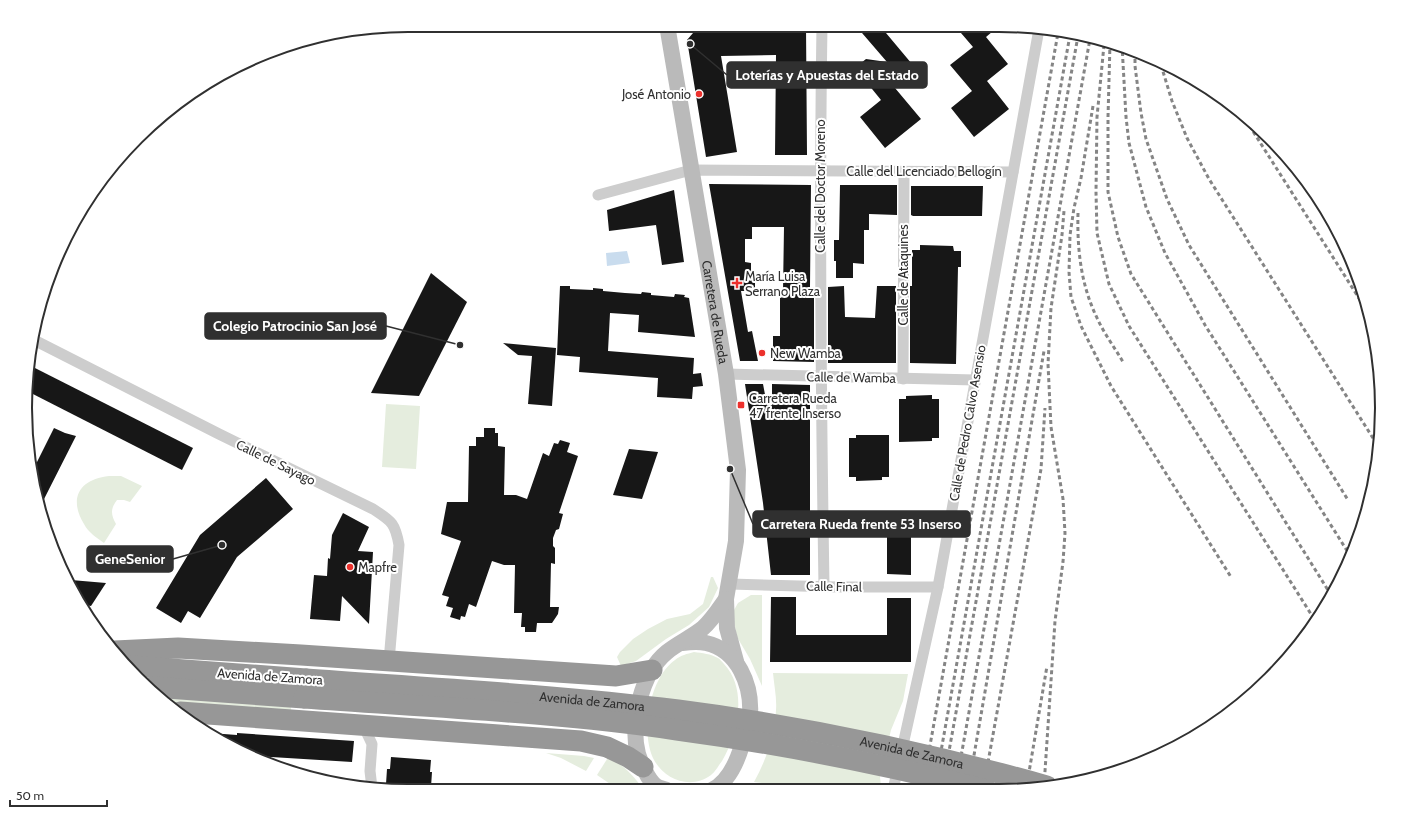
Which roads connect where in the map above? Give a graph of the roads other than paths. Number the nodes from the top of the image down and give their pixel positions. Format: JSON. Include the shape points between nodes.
{"nodes":[{"id":1,"x":668,"y":32,"type":"edge"},
{"id":2,"x":822,"y":32,"type":"edge"},
{"id":3,"x":1038,"y":34,"type":"edge"},
{"id":4,"x":691,"y":170,"type":"junction"},
{"id":5,"x":820,"y":170,"type":"junction"},
{"id":6,"x":904,"y":171,"type":"junction"},
{"id":7,"x":1013,"y":172,"type":"junction"},
{"id":8,"x":598,"y":196,"type":"dead end"},
{"id":9,"x":38,"y":342,"type":"edge"},
{"id":10,"x":726,"y":374,"type":"junction"},
{"id":11,"x":820,"y":377,"type":"junction"},
{"id":12,"x":903,"y":379,"type":"junction"},
{"id":13,"x":975,"y":380,"type":"junction"},
{"id":14,"x":730,"y":584,"type":"junction"},
{"id":15,"x":824,"y":586,"type":"junction"},
{"id":16,"x":938,"y":587,"type":"junction"},
{"id":17,"x":726,"y":599,"type":"junction"},
{"id":18,"x":682,"y":643,"type":"junction"},
{"id":19,"x":121,"y":651,"type":"edge"},
{"id":20,"x":389,"y":661,"type":"junction"},
{"id":21,"x":736,"y":661,"type":"junction"},
{"id":22,"x":135,"y":666,"type":"edge"},
{"id":23,"x":652,"y":670,"type":"junction"},
{"id":24,"x":156,"y":687,"type":"edge"},
{"id":25,"x":305,"y":688,"type":"junction"},
{"id":26,"x":188,"y":713,"type":"edge"},
{"id":27,"x":364,"y":725,"type":"junction"},
{"id":28,"x":643,"y":767,"type":"junction"},
{"id":29,"x":371,"y":782,"type":"edge"},
{"id":30,"x":1033,"y":782,"type":"edge"},
{"id":31,"x":656,"y":784,"type":"edge"},
{"id":32,"x":720,"y":784,"type":"edge"},
{"id":33,"x":894,"y":784,"type":"edge"},
{"id":34,"x":963,"y":784,"type":"edge"}],
"edges":[{"from":1,"to":4,"type":"street","name":"Carretera de Rueda"},
{"from":2,"to":5,"type":"street","name":"Calle del Doctor Moreno"},
{"from":3,"to":7,"type":"street","name":"Calle de Pedro Calvo Asensio"},
{"from":4,"to":5,"type":"street","name":"Calle del Licenciado Bellogín"},
{"from":4,"to":8,"type":"street","name":"Calle del Licenciado Bellogín"},
{"from":4,"to":10,"type":"street","name":"Carretera de Rueda"},
{"from":5,"to":6,"type":"street","name":"Calle del Licenciado Bellogín"},
{"from":5,"to":11,"type":"street","name":"Calle del Doctor Moreno"},
{"from":6,"to":7,"type":"street","name":"Calle del Licenciado Bellogín"},
{"from":6,"to":12,"type":"street","name":"Calle de Ataquines"},
{"from":7,"to":13,"type":"street","name":"Calle de Pedro Calvo Asensio"},
{"from":9,"to":20,"type":"street","name":"Calle de Sayago","via":[[389,519],[396,529],[399,545]]},
{"from":10,"to":11,"type":"street","name":"Calle de Wamba"},
{"from":10,"to":14,"type":"street","name":"Carretera de Rueda","via":[[738,470],[738,521]]},
{"from":11,"to":12,"type":"street","name":"Calle de Wamba"},
{"from":11,"to":15,"type":"street","name":"Calle del Doctor Moreno"},
{"from":12,"to":13,"type":"street","name":"Calle de Wamba"},
{"from":13,"to":16,"type":"street","name":"Calle de Pedro Calvo Asensio"},
{"from":14,"to":15,"type":"street","name":"Calle Final"},
{"from":14,"to":17,"type":"street","name":"Carretera de Rueda"},
{"from":15,"to":16,"type":"street","name":"Calle Final"},
{"from":16,"to":33,"type":"street","name":"Calle de Pedro Calvo Asensio"},
{"from":17,"to":18,"type":"street","name":"Carretera de Rueda","via":[[704,627]]},
{"from":17,"to":21,"type":"street","name":"Carretera de Rueda","via":[[727,628]]},
{"from":18,"to":21,"type":"street","via":[[713,645],[724,650]]},
{"from":18,"to":23,"type":"street","name":"Carretera de Rueda","via":[[667,653]]},
{"from":19,"to":20,"type":"highway","via":[[178,648]]},
{"from":20,"to":23,"type":"highway","via":[[616,676]]},
{"from":21,"to":32,"type":"street","via":[[747,684],[750,716],[738,758]]},
{"from":22,"to":25,"type":"highway","name":"Avenida de Zamora"},
{"from":23,"to":28,"type":"street","name":"Carretera de Rueda","via":[[635,719],[637,748]]},
{"from":24,"to":25,"type":"highway","name":"Avenida de Zamora"},
{"from":25,"to":30,"type":"highway","name":"Avenida de Zamora","bridge":true,"via":[[507,694],[679,710],[804,730],[927,754]]},
{"from":25,"to":34,"type":"highway","name":"Avenida de Zamora","bridge":true,"via":[[677,730],[832,755]]},
{"from":26,"to":27,"type":"highway"},
{"from":27,"to":28,"type":"highway","via":[[581,741],[607,747]]},
{"from":27,"to":29,"type":"street","via":[[372,744]]},
{"from":28,"to":31,"type":"street","name":"Carretera de Rueda"}]}
